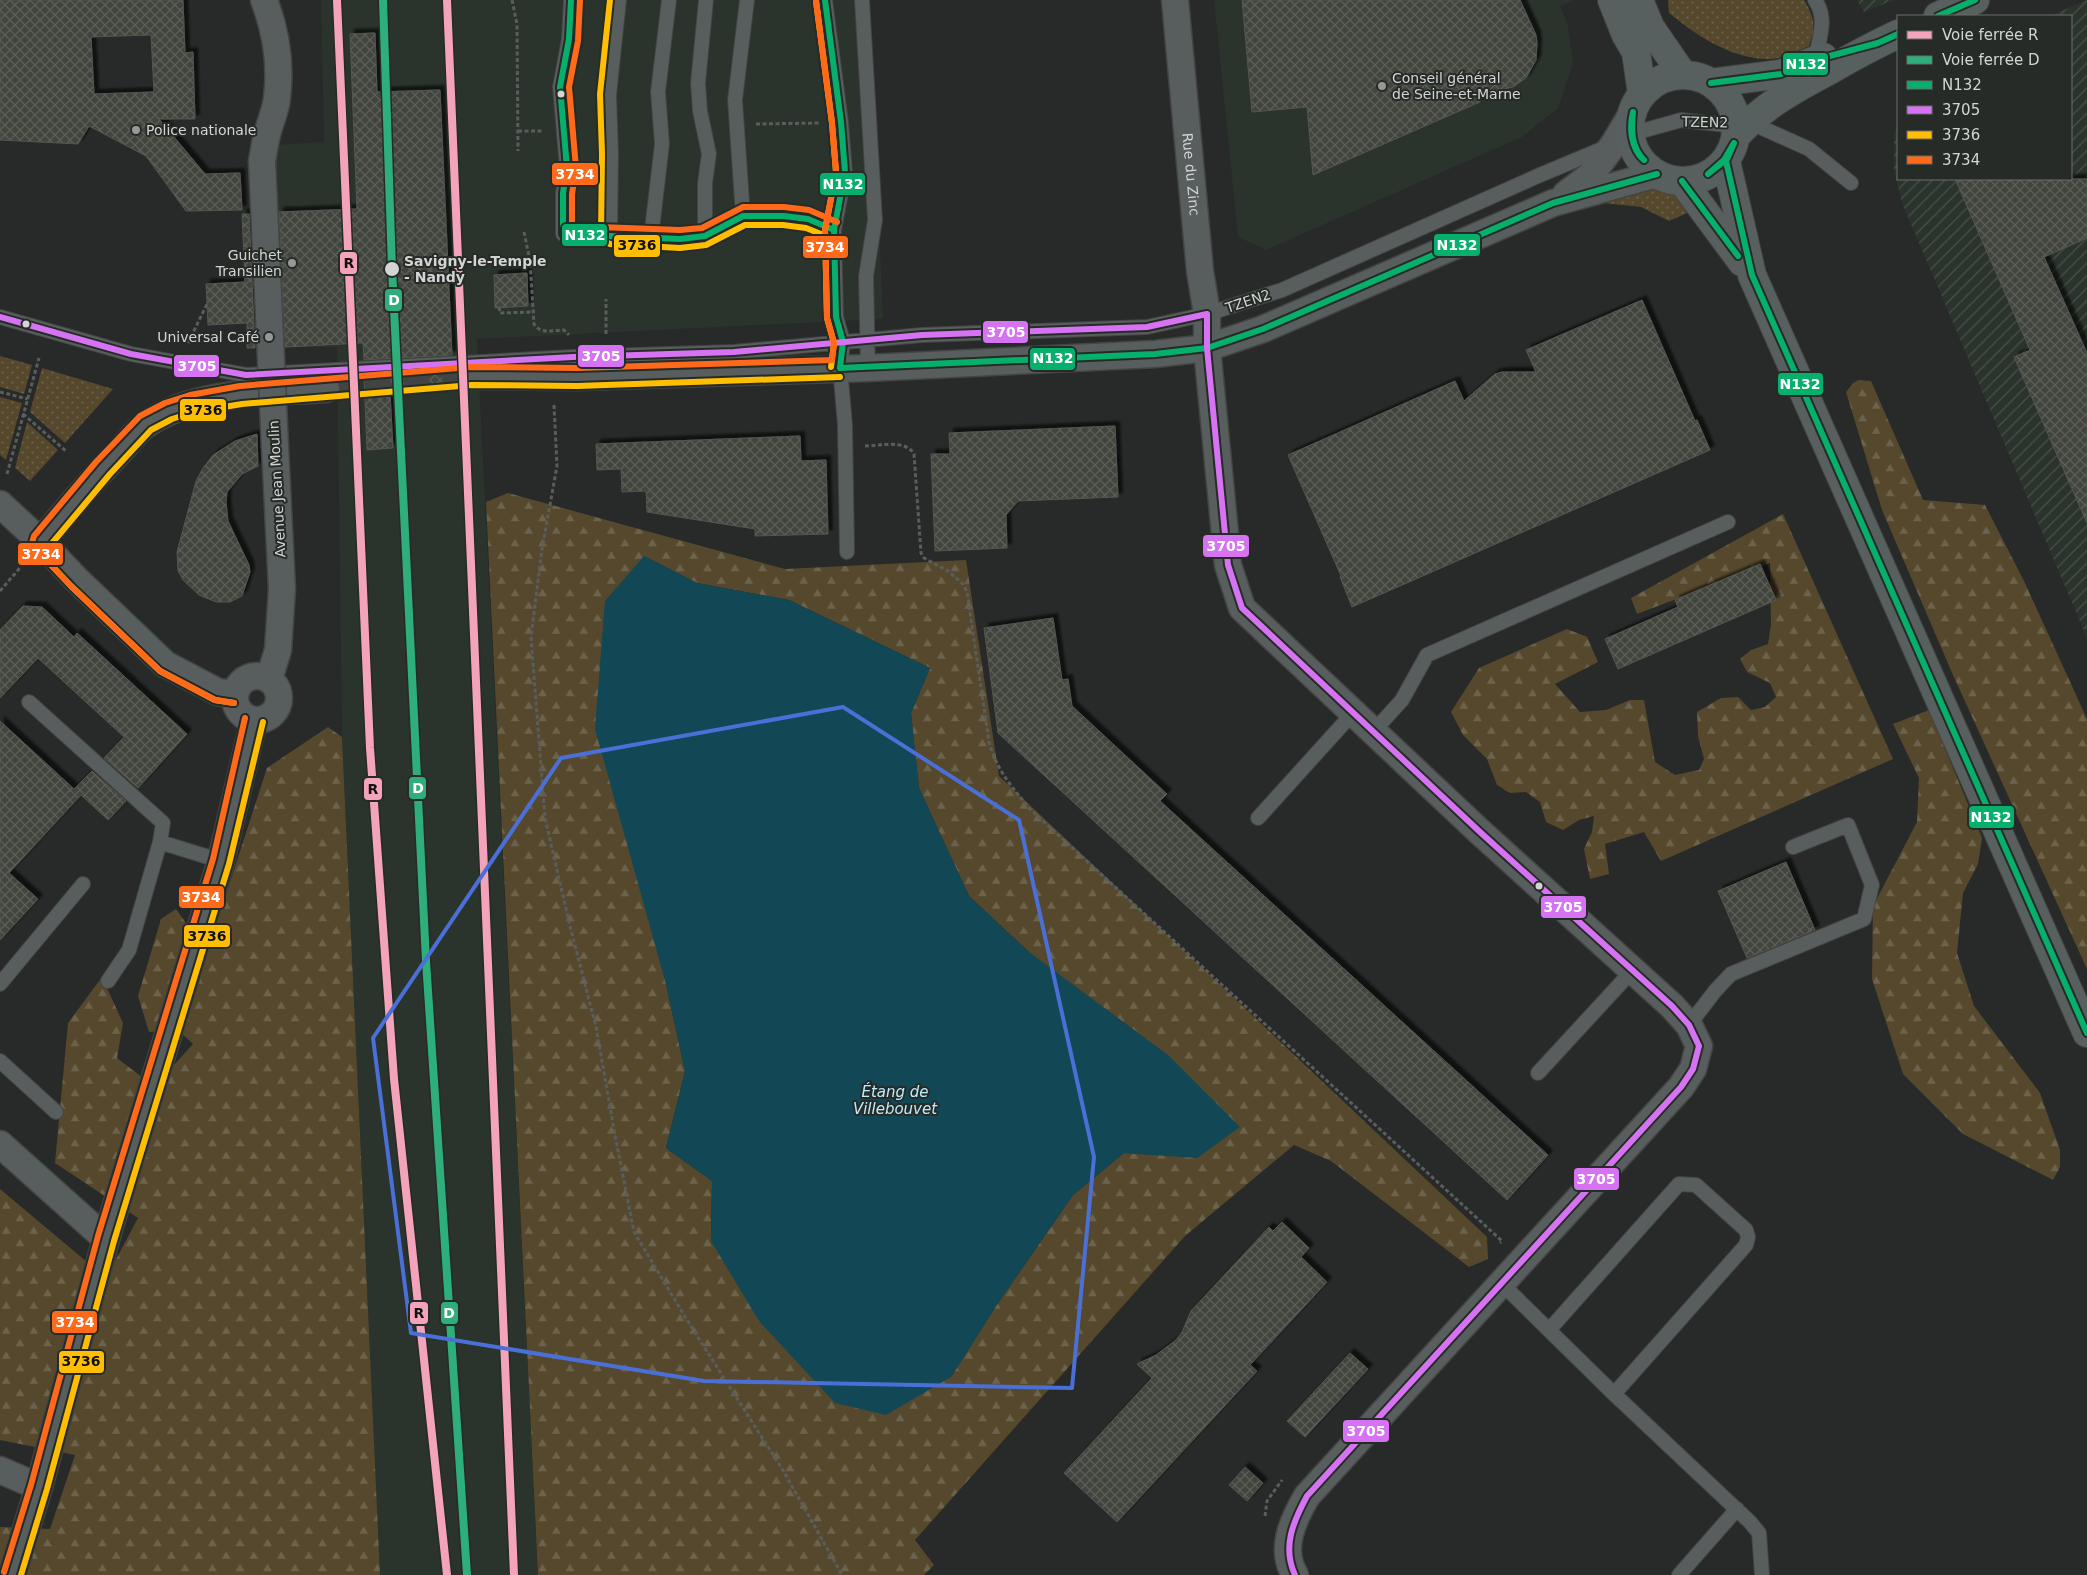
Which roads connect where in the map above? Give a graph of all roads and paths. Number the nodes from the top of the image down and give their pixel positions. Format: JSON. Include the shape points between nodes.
{"nodes":[{"id":1,"x":264,"y":0,"type":"edge"},
{"id":2,"x":512,"y":0,"type":"edge"},
{"id":3,"x":571,"y":0,"type":"edge"},
{"id":4,"x":619,"y":0,"type":"edge"},
{"id":5,"x":669,"y":0,"type":"edge"},
{"id":6,"x":706,"y":0,"type":"edge"},
{"id":7,"x":747,"y":0,"type":"edge"},
{"id":8,"x":825,"y":0,"type":"edge"},
{"id":9,"x":862,"y":0,"type":"edge"},
{"id":10,"x":1175,"y":0,"type":"edge"},
{"id":11,"x":1612,"y":0,"type":"edge"},
{"id":12,"x":1639,"y":0,"type":"edge"},
{"id":13,"x":1815,"y":0,"type":"edge"},
{"id":14,"x":1975,"y":0,"type":"edge"},
{"id":15,"x":1940,"y":15,"type":"edge"},
{"id":16,"x":1888,"y":39,"type":"edge"},
{"id":17,"x":1815,"y":60,"type":"junction"},
{"id":18,"x":1683,"y":75,"type":"junction"},
{"id":19,"x":1711,"y":83,"type":"junction"},
{"id":20,"x":1630,"y":121,"type":"junction"},
{"id":21,"x":830,"y":123,"type":"dead end"},
{"id":22,"x":753,"y":124,"type":"dead end"},
{"id":23,"x":518,"y":131,"type":"junction"},
{"id":24,"x":544,"y":131,"type":"dead end"},
{"id":25,"x":1736,"y":135,"type":"junction"},
{"id":26,"x":518,"y":151,"type":"dead end"},
{"id":27,"x":1657,"y":174,"type":"junction"},
{"id":28,"x":1682,"y":181,"type":"junction"},
{"id":29,"x":1851,"y":184,"type":"dead end"},
{"id":30,"x":1553,"y":203,"type":"junction"},
{"id":31,"x":743,"y":216,"type":"junction"},
{"id":32,"x":834,"y":230,"type":"junction"},
{"id":33,"x":524,"y":232,"type":"dead end"},
{"id":34,"x":610,"y":235,"type":"junction"},
{"id":35,"x":705,"y":236,"type":"junction"},
{"id":36,"x":651,"y":238,"type":"junction"},
{"id":37,"x":1752,"y":275,"type":"junction"},
{"id":38,"x":606,"y":300,"type":"dead end"},
{"id":39,"x":207,"y":304,"type":"dead end"},
{"id":40,"x":499,"y":307,"type":"dead end"},
{"id":41,"x":532,"y":312,"type":"junction"},
{"id":42,"x":1207,"y":314,"type":"junction"},
{"id":43,"x":0,"y":317,"type":"edge"},
{"id":44,"x":606,"y":334,"type":"dead end"},
{"id":45,"x":569,"y":336,"type":"dead end"},
{"id":46,"x":867,"y":339,"type":"junction"},
{"id":47,"x":844,"y":342,"type":"junction"},
{"id":48,"x":187,"y":347,"type":"dead end"},
{"id":49,"x":1207,"y":348,"type":"junction"},
{"id":50,"x":39,"y":358,"type":"dead end"},
{"id":51,"x":840,"y":368,"type":"junction"},
{"id":52,"x":868,"y":368,"type":"junction"},
{"id":53,"x":472,"y":376,"type":"tunnel mouth"},
{"id":54,"x":555,"y":376,"type":"junction"},
{"id":55,"x":326,"y":389,"type":"tunnel mouth"},
{"id":56,"x":0,"y":392,"type":"edge"},
{"id":57,"x":28,"y":399,"type":"junction"},
{"id":58,"x":23,"y":414,"type":"junction"},
{"id":59,"x":845,"y":447,"type":"junction"},
{"id":60,"x":67,"y":452,"type":"dead end"},
{"id":61,"x":7,"y":474,"type":"dead end"},
{"id":62,"x":0,"y":504,"type":"edge"},
{"id":63,"x":1728,"y":522,"type":"dead end"},
{"id":64,"x":41,"y":542,"type":"junction"},
{"id":65,"x":847,"y":552,"type":"dead end"},
{"id":66,"x":0,"y":591,"type":"edge"},
{"id":67,"x":269,"y":679,"type":"junction"},
{"id":68,"x":235,"y":694,"type":"junction"},
{"id":69,"x":29,"y":702,"type":"dead end"},
{"id":70,"x":1353,"y":713,"type":"junction"},
{"id":71,"x":254,"y":720,"type":"junction"},
{"id":72,"x":1373,"y":732,"type":"junction"},
{"id":73,"x":1258,"y":818,"type":"dead end"},
{"id":74,"x":160,"y":842,"type":"junction"},
{"id":75,"x":1793,"y":847,"type":"dead end"},
{"id":76,"x":221,"y":861,"type":"junction"},
{"id":77,"x":83,"y":884,"type":"dead end"},
{"id":78,"x":1632,"y":971,"type":"junction"},
{"id":79,"x":108,"y":981,"type":"dead end"},
{"id":80,"x":0,"y":984,"type":"edge"},
{"id":81,"x":2087,"y":1033,"type":"edge"},
{"id":82,"x":1694,"y":1036,"type":"junction"},
{"id":83,"x":0,"y":1060,"type":"edge"},
{"id":84,"x":1538,"y":1073,"type":"dead end"},
{"id":85,"x":56,"y":1112,"type":"dead end"},
{"id":86,"x":0,"y":1144,"type":"edge"},
{"id":87,"x":1508,"y":1234,"type":"dead end"},
{"id":88,"x":106,"y":1239,"type":"junction"},
{"id":89,"x":1502,"y":1241,"type":"junction"},
{"id":90,"x":1496,"y":1248,"type":"dead end"},
{"id":91,"x":1501,"y":1283,"type":"junction"},
{"id":92,"x":1550,"y":1330,"type":"junction"},
{"id":93,"x":1614,"y":1394,"type":"junction"},
{"id":94,"x":0,"y":1470,"type":"edge"},
{"id":95,"x":39,"y":1487,"type":"junction"},
{"id":96,"x":1737,"y":1509,"type":"junction"},
{"id":97,"x":12,"y":1575,"type":"edge"},
{"id":98,"x":842,"y":1575,"type":"edge"},
{"id":99,"x":1295,"y":1575,"type":"edge"},
{"id":100,"x":1679,"y":1575,"type":"edge"},
{"id":101,"x":1762,"y":1575,"type":"edge"}],
"edges":[{"from":1,"to":67,"type":"street","name":"Avenue Jean Moulin","bridge":true,"via":[[276,41],[278,81],[277,99],[262,161],[282,589],[278,650]]},
{"from":2,"to":23,"type":"path","via":[[517,24]]},
{"from":3,"to":34,"type":"lane","via":[[560,87],[567,168],[563,234]]},
{"from":4,"to":34,"type":"lane","via":[[609,96]]},
{"from":5,"to":36,"type":"lane","via":[[658,92],[662,144]]},
{"from":6,"to":35,"type":"lane","via":[[698,83],[701,119],[709,154],[705,182]]},
{"from":7,"to":31,"type":"lane","via":[[736,100]]},
{"from":8,"to":32,"type":"lane","via":[[845,172]]},
{"from":9,"to":46,"type":"lane","via":[[874,220],[866,276]]},
{"from":10,"to":42,"type":"street","name":"Rue du Zinc","via":[[1200,271]]},
{"from":11,"to":20,"type":"street","via":[[1636,52]]},
{"from":12,"to":18,"type":"street","via":[[1650,27]]},
{"from":13,"to":17,"type":"lane","via":[[1823,24]]},
{"from":14,"to":15,"type":"street"},
{"from":16,"to":17,"type":"street"},
{"from":16,"to":25,"type":"street","via":[[1777,99]]},
{"from":17,"to":19,"type":"street","via":[[1781,74]]},
{"from":18,"to":19,"type":"street"},
{"from":18,"to":20,"type":"street","via":[[1651,86]]},
{"from":19,"to":25,"type":"street","via":[[1732,106]]},
{"from":20,"to":25,"type":"lane","name":"TZEN2","via":[[1681,120],[1727,125]]},
{"from":20,"to":27,"type":"street","via":[[1635,150]]},
{"from":20,"to":30,"type":"street","via":[[1591,175]]},
{"from":20,"to":42,"type":"lane","name":"TZEN2","via":[[1540,175],[1282,290]]},
{"from":21,"to":22,"type":"path"},
{"from":23,"to":24,"type":"path"},
{"from":23,"to":26,"type":"path"},
{"from":25,"to":28,"type":"street","via":[[1715,171],[1698,179]]},
{"from":25,"to":29,"type":"lane","name":"TZEN2","via":[[1809,149]]},
{"from":25,"to":37,"type":"street"},
{"from":27,"to":28,"type":"street"},
{"from":27,"to":30,"type":"street"},
{"from":28,"to":37,"type":"street"},
{"from":30,"to":49,"type":"street","via":[[1263,329]]},
{"from":31,"to":32,"type":"lane","via":[[808,219]]},
{"from":31,"to":35,"type":"lane"},
{"from":32,"to":47,"type":"lane","via":[[836,316]]},
{"from":33,"to":41,"type":"path","via":[[530,261]]},
{"from":34,"to":36,"type":"lane"},
{"from":35,"to":36,"type":"lane"},
{"from":37,"to":81,"type":"street"},
{"from":38,"to":44,"type":"path"},
{"from":39,"to":48,"type":"path"},
{"from":40,"to":41,"type":"path","via":[[500,313]]},
{"from":41,"to":45,"type":"path","via":[[537,329],[564,330]]},
{"from":42,"to":46,"type":"lane","name":"TZEN2","via":[[1147,327]]},
{"from":42,"to":49,"type":"street","name":"Rue du Zinc"},
{"from":43,"to":47,"type":"lane","name":"TZEN2","via":[[131,354],[246,375],[573,357],[734,352]]},
{"from":46,"to":47,"type":"lane","name":"TZEN2"},
{"from":46,"to":52,"type":"lane"},
{"from":47,"to":51,"type":"lane"},
{"from":49,"to":52,"type":"street","via":[[1155,354]]},
{"from":49,"to":70,"type":"street","name":"Rue du Zinc","via":[[1228,564],[1242,608]]},
{"from":50,"to":57,"type":"path"},
{"from":51,"to":52,"type":"street"},
{"from":51,"to":54,"type":"street"},
{"from":51,"to":59,"type":"lane"},
{"from":53,"to":54,"type":"street"},
{"from":54,"to":98,"type":"path","via":[[557,466],[531,636],[545,818],[596,1027],[634,1232],[784,1472]]},
{"from":55,"to":64,"type":"street","via":[[241,395],[192,403],[146,424],[103,468]]},
{"from":56,"to":57,"type":"path"},
{"from":57,"to":58,"type":"path"},
{"from":58,"to":60,"type":"path"},
{"from":58,"to":61,"type":"path"},
{"from":59,"to":65,"type":"lane"},
{"from":59,"to":89,"type":"path","via":[[897,445],[912,450],[921,553],[956,578],[967,592],[992,755],[1017,794]]},
{"from":62,"to":64,"type":"street"},
{"from":63,"to":72,"type":"lane","via":[[1427,655],[1402,700]]},
{"from":64,"to":66,"type":"path"},
{"from":64,"to":68,"type":"street","via":[[165,664],[218,692]]},
{"from":67,"to":68,"type":"street","via":[[254,676],[247,679]]},
{"from":67,"to":71,"type":"street","via":[[278,691],[276,708],[265,718]]},
{"from":68,"to":71,"type":"street","via":[[240,712]]},
{"from":69,"to":74,"type":"lane","via":[[163,823]]},
{"from":70,"to":72,"type":"street","name":"Rue du Zinc"},
{"from":70,"to":73,"type":"lane"},
{"from":71,"to":76,"type":"street"},
{"from":72,"to":78,"type":"street","name":"Rue du Zinc"},
{"from":74,"to":76,"type":"lane"},
{"from":74,"to":79,"type":"lane","via":[[128,950]]},
{"from":75,"to":82,"type":"lane","via":[[1848,825],[1872,886],[1864,919],[1731,974],[1714,991]]},
{"from":76,"to":88,"type":"street"},
{"from":77,"to":80,"type":"lane"},
{"from":78,"to":82,"type":"street","name":"Rue du Zinc","via":[[1672,1006]]},
{"from":78,"to":84,"type":"lane"},
{"from":82,"to":91,"type":"street","via":[[1693,1069],[1681,1087]]},
{"from":83,"to":85,"type":"lane"},
{"from":86,"to":88,"type":"street"},
{"from":87,"to":89,"type":"path"},
{"from":88,"to":95,"type":"street"},
{"from":89,"to":90,"type":"path"},
{"from":91,"to":92,"type":"lane"},
{"from":91,"to":99,"type":"street","via":[[1307,1496],[1295,1517],[1288,1543],[1288,1563]]},
{"from":92,"to":93,"type":"lane"},
{"from":92,"to":93,"type":"lane","via":[[1679,1184],[1696,1184],[1746,1230],[1746,1245]]},
{"from":93,"to":96,"type":"lane"},
{"from":94,"to":95,"type":"street"},
{"from":95,"to":97,"type":"street"},
{"from":96,"to":100,"type":"lane"},
{"from":96,"to":101,"type":"lane","via":[[1759,1533]]}]}
